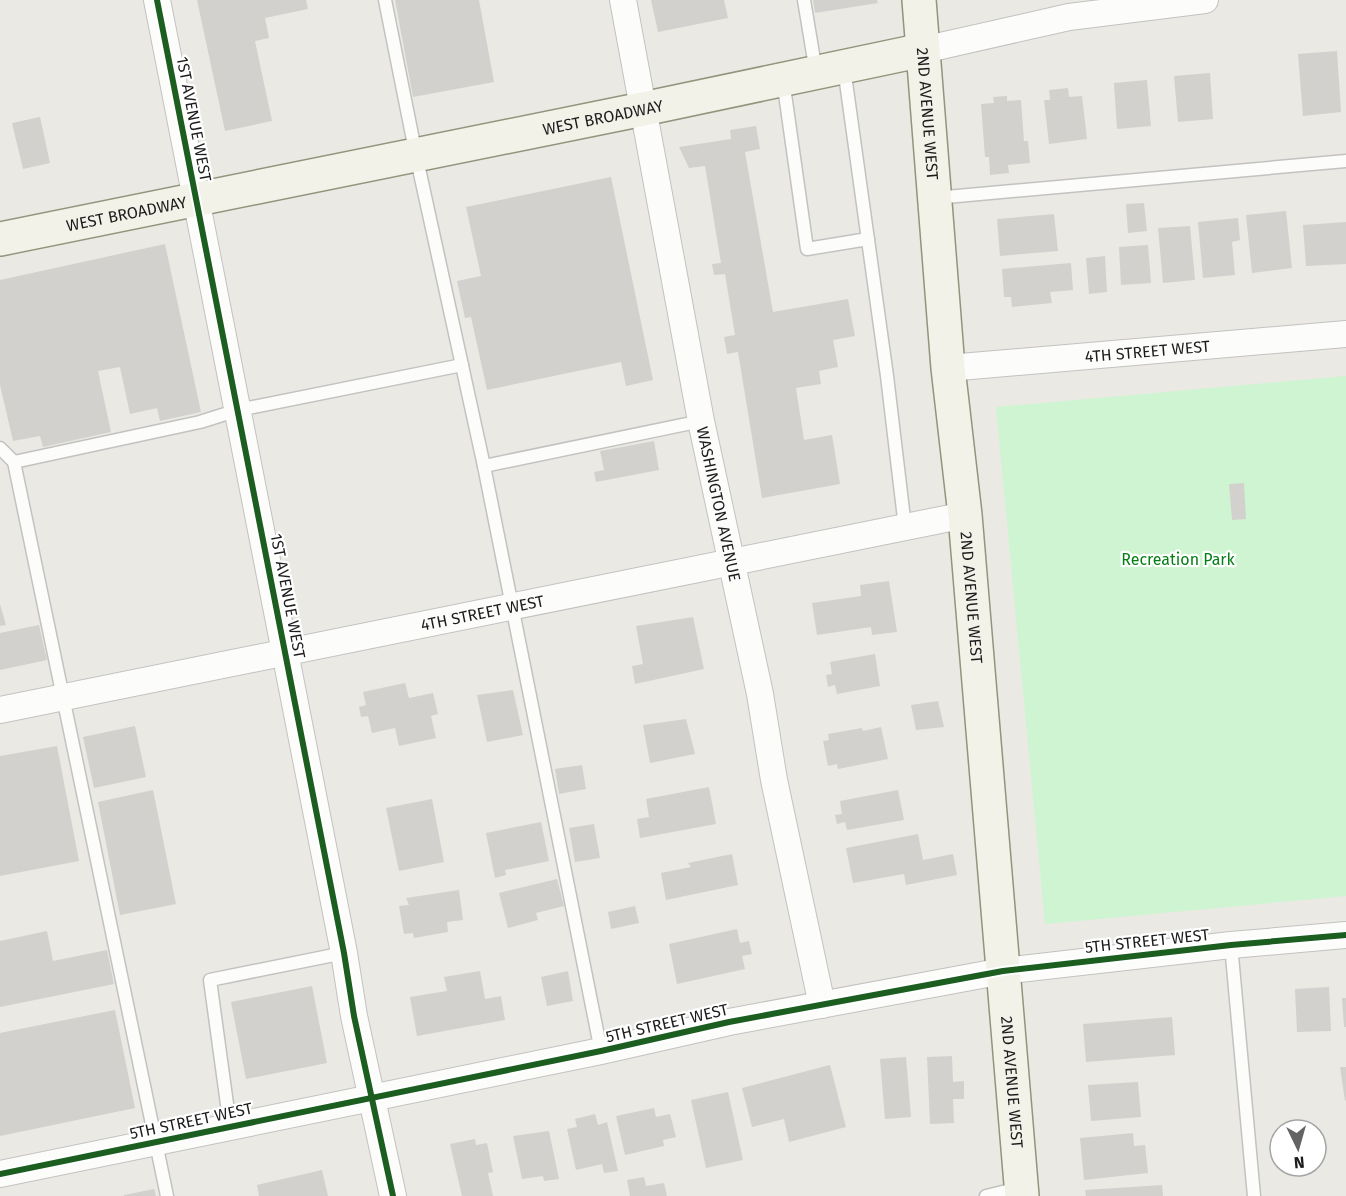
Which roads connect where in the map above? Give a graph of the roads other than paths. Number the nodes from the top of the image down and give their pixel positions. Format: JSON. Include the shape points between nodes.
{"nodes":[{"id":1,"x":157,"y":0,"type":"edge"},
{"id":2,"x":385,"y":0,"type":"edge"},
{"id":3,"x":623,"y":0,"type":"edge"},
{"id":4,"x":804,"y":0,"type":"edge"},
{"id":5,"x":919,"y":0,"type":"edge"},
{"id":6,"x":1205,"y":0,"type":"edge"},
{"id":7,"x":922,"y":50,"type":"junction"},
{"id":8,"x":830,"y":69,"type":"junction"},
{"id":9,"x":783,"y":79,"type":"junction"},
{"id":10,"x":643,"y":109,"type":"junction"},
{"id":11,"x":416,"y":155,"type":"junction"},
{"id":12,"x":1346,"y":162,"type":"edge"},
{"id":13,"x":934,"y":198,"type":"junction"},
{"id":14,"x":196,"y":201,"type":"junction"},
{"id":15,"x":0,"y":239,"type":"edge"},
{"id":16,"x":868,"y":239,"type":"junction"},
{"id":17,"x":1346,"y":334,"type":"edge"},
{"id":18,"x":462,"y":365,"type":"junction"},
{"id":19,"x":948,"y":368,"type":"junction"},
{"id":20,"x":237,"y":410,"type":"junction"},
{"id":21,"x":701,"y":421,"type":"junction"},
{"id":22,"x":0,"y":448,"type":"edge"},
{"id":23,"x":14,"y":462,"type":"junction"},
{"id":24,"x":484,"y":466,"type":"junction"},
{"id":25,"x":965,"y":515,"type":"junction"},
{"id":26,"x":905,"y":527,"type":"junction"},
{"id":27,"x":732,"y":562,"type":"junction"},
{"id":28,"x":513,"y":606,"type":"junction"},
{"id":29,"x":285,"y":652,"type":"junction"},
{"id":30,"x":63,"y":697,"type":"junction"},
{"id":31,"x":0,"y":710,"type":"edge"},
{"id":32,"x":1346,"y":935,"type":"edge"},
{"id":33,"x":1231,"y":945,"type":"junction"},
{"id":34,"x":344,"y":953,"type":"junction"},
{"id":35,"x":1003,"y":971,"type":"junction"},
{"id":36,"x":822,"y":1005,"type":"junction"},
{"id":37,"x":601,"y":1052,"type":"junction"},
{"id":38,"x":372,"y":1098,"type":"junction"},
{"id":39,"x":230,"y":1126,"type":"junction"},
{"id":40,"x":156,"y":1142,"type":"junction"},
{"id":41,"x":0,"y":1174,"type":"edge"},
{"id":42,"x":1022,"y":1192,"type":"edge"},
{"id":43,"x":167,"y":1196,"type":"edge"},
{"id":44,"x":393,"y":1196,"type":"edge"},
{"id":45,"x":986,"y":1196,"type":"edge"},
{"id":46,"x":1254,"y":1196,"type":"edge"}],
"edges":[{"from":1,"to":14,"type":"street","name":"1ST AVENUE WEST"},
{"from":2,"to":11,"type":"lane"},
{"from":3,"to":10,"type":"street","name":"WASHINGTON AVENUE"},
{"from":4,"to":8,"type":"lane"},
{"from":5,"to":7,"type":"main road","name":"2ND AVENUE WEST"},
{"from":6,"to":7,"type":"street","name":"WEST BROADWAY","via":[[1069,17]]},
{"from":7,"to":8,"type":"main road","name":"WEST BROADWAY"},
{"from":7,"to":13,"type":"main road","name":"2ND AVENUE WEST"},
{"from":8,"to":9,"type":"main road","name":"WEST BROADWAY"},
{"from":8,"to":16,"type":"lane"},
{"from":9,"to":10,"type":"main road","name":"WEST BROADWAY"},
{"from":9,"to":16,"type":"lane","via":[[807,249]]},
{"from":10,"to":11,"type":"main road","name":"WEST BROADWAY"},
{"from":10,"to":21,"type":"street","name":"WASHINGTON AVENUE"},
{"from":11,"to":14,"type":"main road","name":"WEST BROADWAY"},
{"from":11,"to":18,"type":"lane"},
{"from":12,"to":13,"type":"lane"},
{"from":13,"to":19,"type":"main road","name":"2ND AVENUE WEST"},
{"from":14,"to":15,"type":"main road","name":"WEST BROADWAY"},
{"from":14,"to":20,"type":"street","name":"1ST AVENUE WEST"},
{"from":16,"to":26,"type":"lane"},
{"from":17,"to":19,"type":"street","name":"4TH STREET WEST"},
{"from":18,"to":20,"type":"lane"},
{"from":18,"to":24,"type":"lane"},
{"from":19,"to":25,"type":"main road","name":"2ND AVENUE WEST"},
{"from":20,"to":23,"type":"lane","via":[[200,422]]},
{"from":20,"to":29,"type":"street","name":"1ST AVENUE WEST"},
{"from":21,"to":24,"type":"lane"},
{"from":21,"to":27,"type":"street","name":"WASHINGTON AVENUE"},
{"from":22,"to":23,"type":"lane"},
{"from":23,"to":30,"type":"lane"},
{"from":24,"to":28,"type":"lane"},
{"from":25,"to":26,"type":"street","name":"4TH STREET WEST"},
{"from":25,"to":35,"type":"main road","name":"2ND AVENUE WEST"},
{"from":26,"to":27,"type":"street","name":"4TH STREET WEST"},
{"from":27,"to":28,"type":"street","name":"4TH STREET WEST"},
{"from":27,"to":36,"type":"street","name":"WASHINGTON AVENUE"},
{"from":28,"to":29,"type":"street","name":"4TH STREET WEST"},
{"from":28,"to":37,"type":"lane"},
{"from":29,"to":30,"type":"street","name":"4TH STREET WEST"},
{"from":29,"to":34,"type":"street","name":"1ST AVENUE WEST"},
{"from":30,"to":31,"type":"street","name":"4TH STREET WEST"},
{"from":30,"to":40,"type":"lane"},
{"from":32,"to":33,"type":"street","name":"5TH STREET WEST"},
{"from":33,"to":35,"type":"street","name":"5TH STREET WEST"},
{"from":33,"to":46,"type":"lane"},
{"from":34,"to":38,"type":"street","name":"1ST AVENUE WEST"},
{"from":34,"to":39,"type":"lane","via":[[210,980]]},
{"from":35,"to":36,"type":"street","name":"5TH STREET WEST"},
{"from":35,"to":42,"type":"main road","name":"2ND AVENUE WEST"},
{"from":36,"to":37,"type":"street","name":"5TH STREET WEST"},
{"from":37,"to":38,"type":"street","name":"5TH STREET WEST"},
{"from":38,"to":39,"type":"street","name":"5TH STREET WEST"},
{"from":38,"to":44,"type":"street","name":"1ST AVENUE WEST"},
{"from":39,"to":40,"type":"street","name":"5TH STREET WEST"},
{"from":40,"to":41,"type":"street","name":"5TH STREET WEST"},
{"from":40,"to":43,"type":"lane"},
{"from":42,"to":45,"type":"lane"}]}
